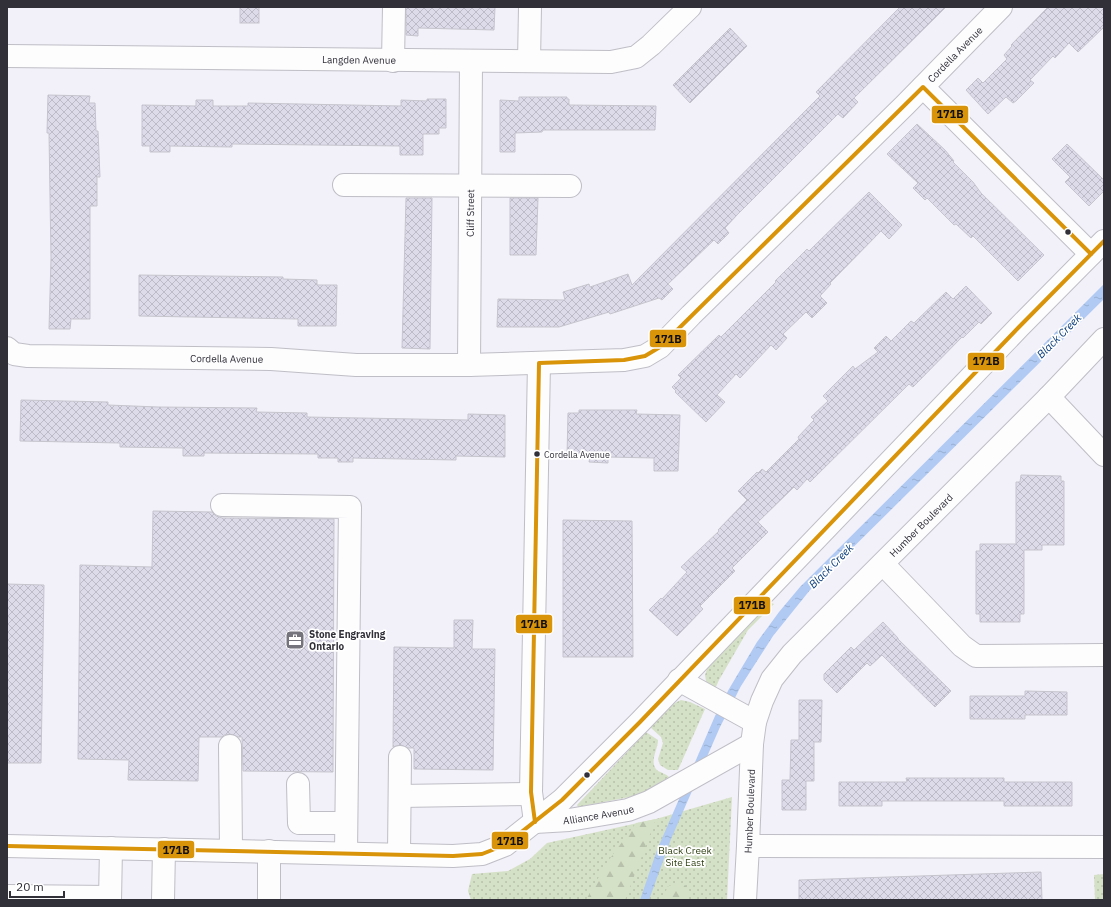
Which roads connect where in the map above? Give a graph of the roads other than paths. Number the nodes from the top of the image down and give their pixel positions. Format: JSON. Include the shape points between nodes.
{"nodes":[{"id":1,"x":394,"y":7,"type":"edge"},
{"id":2,"x":530,"y":7,"type":"edge"},
{"id":3,"x":690,"y":7,"type":"edge"},
{"id":4,"x":1001,"y":7,"type":"edge"},
{"id":5,"x":7,"y":56,"type":"edge"},
{"id":6,"x":393,"y":61,"type":"junction"},
{"id":7,"x":529,"y":61,"type":"junction"},
{"id":8,"x":472,"y":62,"type":"junction"},
{"id":9,"x":923,"y":87,"type":"junction"},
{"id":10,"x":344,"y":185,"type":"dead end"},
{"id":11,"x":470,"y":186,"type":"junction"},
{"id":12,"x":570,"y":186,"type":"dead end"},
{"id":13,"x":1098,"y":247,"type":"edge"},
{"id":14,"x":1104,"y":339,"type":"edge"},
{"id":15,"x":7,"y":348,"type":"edge"},
{"id":16,"x":540,"y":363,"type":"junction"},
{"id":17,"x":469,"y":365,"type":"junction"},
{"id":18,"x":1049,"y":397,"type":"junction"},
{"id":19,"x":1104,"y":455,"type":"edge"},
{"id":20,"x":222,"y":505,"type":"dead end"},
{"id":21,"x":883,"y":564,"type":"junction"},
{"id":22,"x":1104,"y":655,"type":"edge"},
{"id":23,"x":679,"y":680,"type":"junction"},
{"id":24,"x":747,"y":718,"type":"junction"},
{"id":25,"x":752,"y":744,"type":"junction"},
{"id":26,"x":230,"y":746,"type":"dead end"},
{"id":27,"x":400,"y":757,"type":"dead end"},
{"id":28,"x":298,"y":784,"type":"dead end"},
{"id":29,"x":531,"y":794,"type":"junction"},
{"id":30,"x":400,"y":796,"type":"junction"},
{"id":31,"x":535,"y":822,"type":"junction"},
{"id":32,"x":346,"y":823,"type":"junction"},
{"id":33,"x":7,"y":846,"type":"edge"},
{"id":34,"x":748,"y":846,"type":"junction"},
{"id":35,"x":1104,"y":847,"type":"edge"},
{"id":36,"x":111,"y":848,"type":"junction"},
{"id":37,"x":164,"y":849,"type":"junction"},
{"id":38,"x":231,"y":850,"type":"junction"},
{"id":39,"x":269,"y":851,"type":"junction"},
{"id":40,"x":346,"y":853,"type":"junction"},
{"id":41,"x":399,"y":854,"type":"junction"},
{"id":42,"x":7,"y":896,"type":"edge"},
{"id":43,"x":110,"y":898,"type":"edge"},
{"id":44,"x":164,"y":900,"type":"edge"},
{"id":45,"x":269,"y":900,"type":"edge"},
{"id":46,"x":745,"y":900,"type":"edge"}],
"edges":[{"from":1,"to":6,"type":"street"},
{"from":2,"to":7,"type":"street"},
{"from":3,"to":7,"type":"street","name":"Langden Avenue","via":[[652,45],[636,57],[612,62]]},
{"from":4,"to":9,"type":"street","name":"Cordella Avenue"},
{"from":5,"to":6,"type":"street","name":"Langden Avenue"},
{"from":6,"to":8,"type":"street","name":"Langden Avenue"},
{"from":7,"to":8,"type":"street","name":"Langden Avenue"},
{"from":8,"to":11,"type":"street","name":"Cliff Street"},
{"from":9,"to":13,"type":"street"},
{"from":9,"to":16,"type":"street","name":"Cordella Avenue","via":[[660,347],[645,356],[624,360]]},
{"from":10,"to":11,"type":"street"},
{"from":11,"to":12,"type":"street"},
{"from":11,"to":17,"type":"street","name":"Cliff Street"},
{"from":13,"to":23,"type":"street"},
{"from":14,"to":18,"type":"street","name":"Humber Boulevard"},
{"from":15,"to":17,"type":"street","name":"Cordella Avenue","via":[[14,354],[28,356],[270,359],[356,365]]},
{"from":16,"to":17,"type":"street","name":"Cordella Avenue"},
{"from":16,"to":29,"type":"street"},
{"from":18,"to":19,"type":"street"},
{"from":18,"to":21,"type":"street","name":"Humber Boulevard"},
{"from":20,"to":32,"type":"street","via":[[350,507]]},
{"from":21,"to":22,"type":"street","via":[[962,646],[976,656]]},
{"from":21,"to":24,"type":"street","name":"Humber Boulevard","via":[[792,654],[772,679],[762,701]]},
{"from":23,"to":24,"type":"street"},
{"from":23,"to":31,"type":"street","via":[[562,800]]},
{"from":24,"to":25,"type":"street","name":"Humber Boulevard"},
{"from":25,"to":31,"type":"street","name":"Alliance Avenue","via":[[649,802],[628,810],[570,820]]},
{"from":25,"to":34,"type":"street","name":"Humber Boulevard"},
{"from":26,"to":38,"type":"street"},
{"from":27,"to":30,"type":"street"},
{"from":28,"to":32,"type":"street","via":[[299,823]]},
{"from":29,"to":30,"type":"street"},
{"from":29,"to":31,"type":"street"},
{"from":30,"to":41,"type":"street"},
{"from":31,"to":41,"type":"street","via":[[505,845],[482,854]]},
{"from":32,"to":40,"type":"street"},
{"from":33,"to":36,"type":"street"},
{"from":34,"to":35,"type":"street"},
{"from":34,"to":46,"type":"street","name":"Humber Boulevard"},
{"from":36,"to":37,"type":"street"},
{"from":36,"to":43,"type":"street"},
{"from":37,"to":38,"type":"street"},
{"from":37,"to":44,"type":"street"},
{"from":38,"to":39,"type":"street"},
{"from":39,"to":40,"type":"street"},
{"from":39,"to":45,"type":"street"},
{"from":40,"to":41,"type":"street"},
{"from":42,"to":43,"type":"street"}]}
